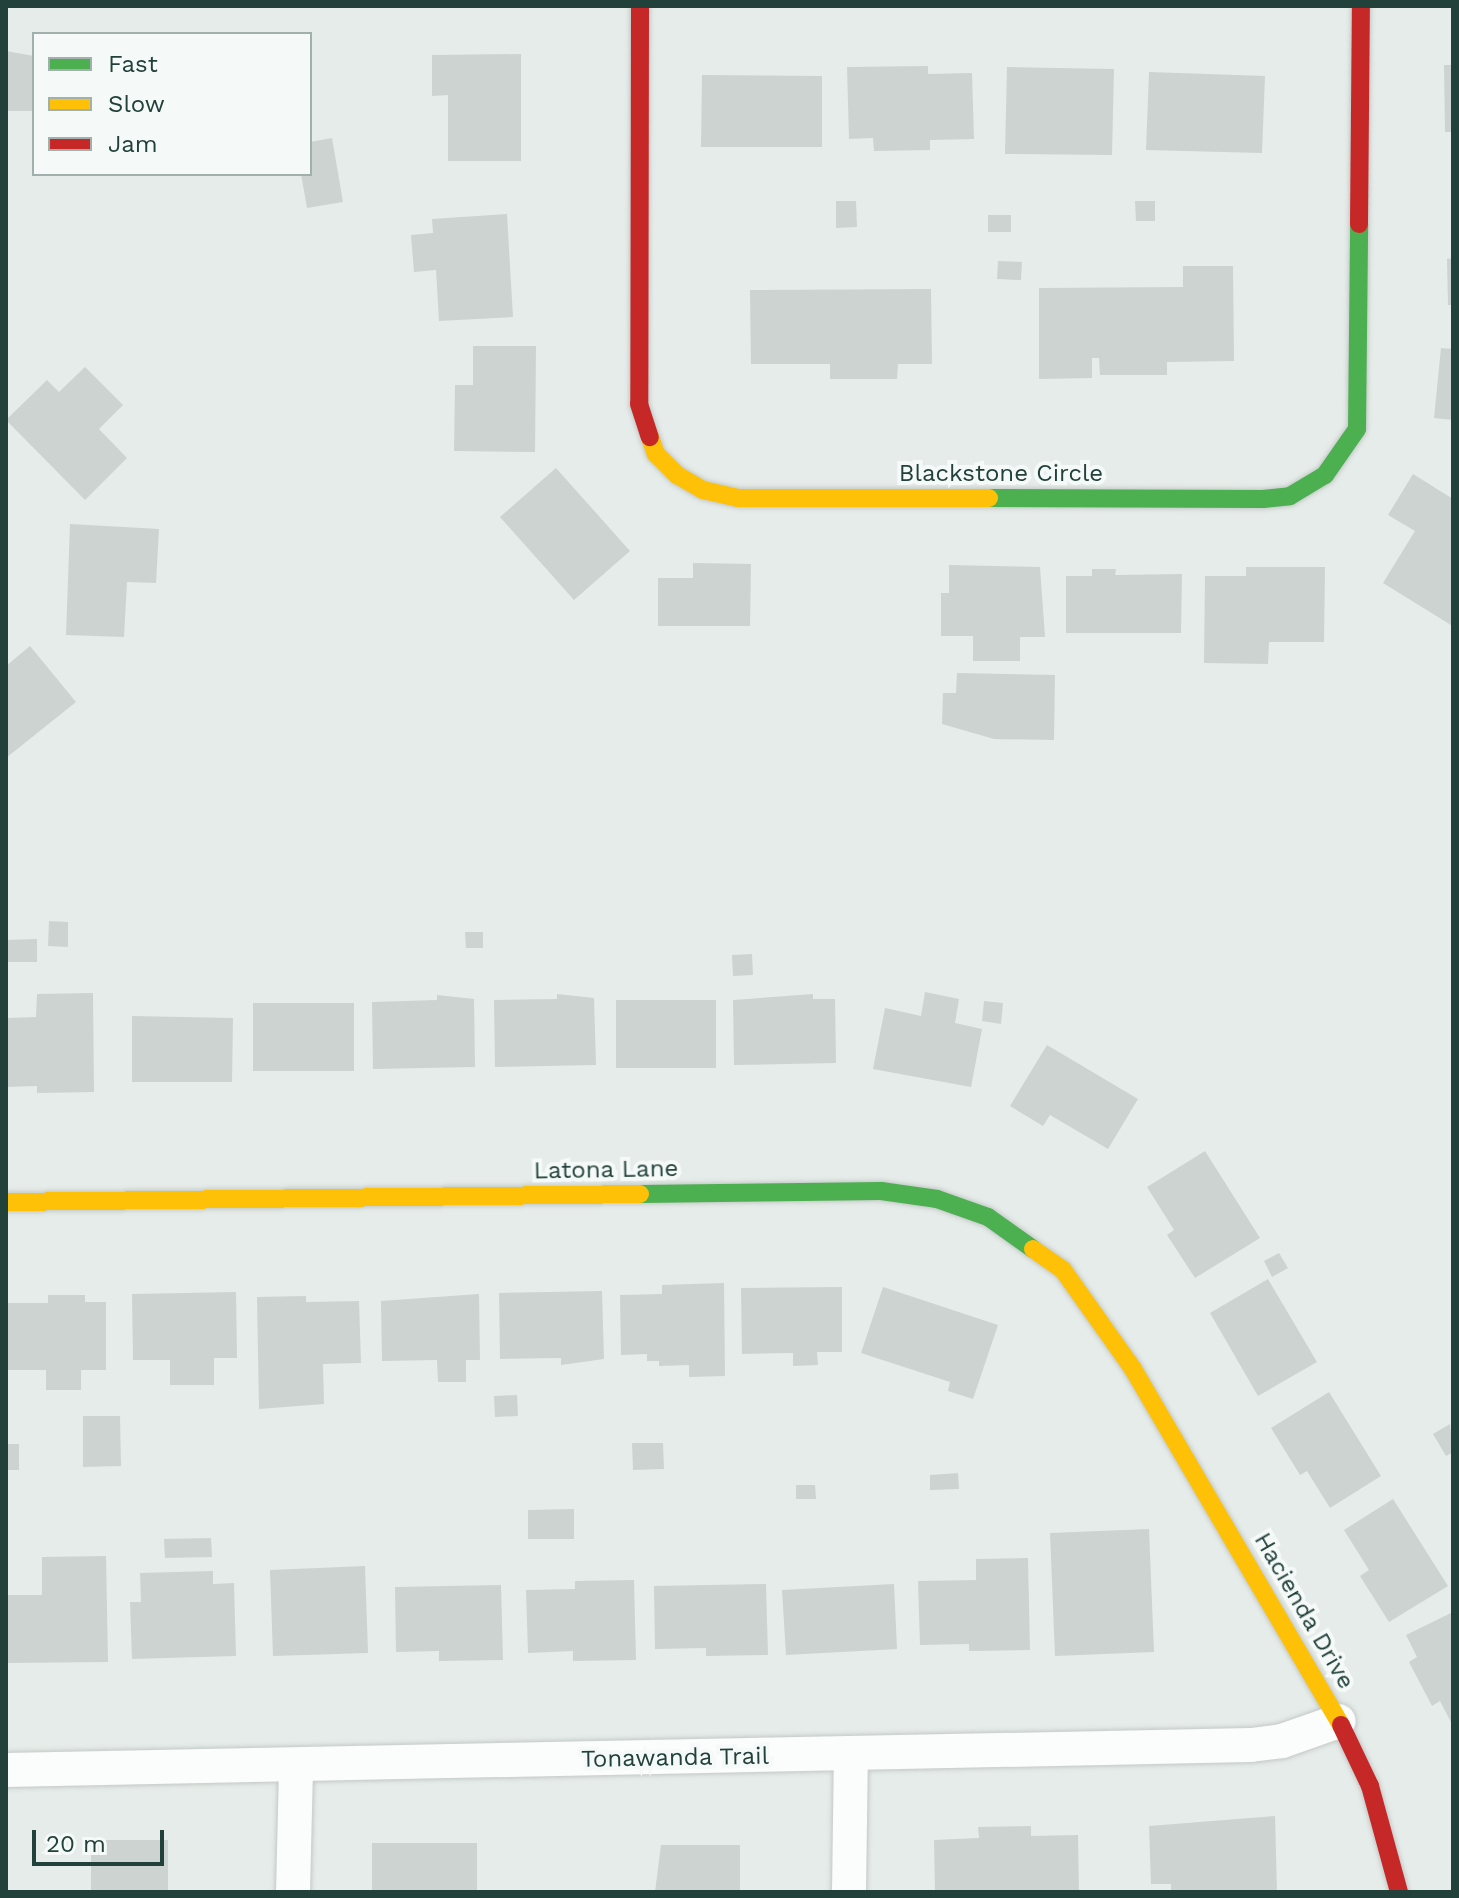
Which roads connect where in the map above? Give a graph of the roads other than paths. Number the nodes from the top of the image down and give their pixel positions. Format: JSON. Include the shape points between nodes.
{"nodes":[{"id":1,"x":640,"y":6,"type":"edge"},
{"id":2,"x":1361,"y":6,"type":"edge"},
{"id":3,"x":6,"y":1202,"type":"edge"},
{"id":4,"x":1133,"y":1369,"type":"joint"},
{"id":5,"x":1339,"y":1721,"type":"junction"},
{"id":6,"x":851,"y":1755,"type":"junction"},
{"id":7,"x":296,"y":1765,"type":"junction"},
{"id":8,"x":6,"y":1770,"type":"edge"},
{"id":9,"x":293,"y":1892,"type":"edge"},
{"id":10,"x":849,"y":1892,"type":"edge"},
{"id":11,"x":1399,"y":1892,"type":"edge"}],
"edges":[{"from":1,"to":2,"type":"street","name":"Blackstone Circle","via":[[639,404],[656,454],[677,475],[703,490],[738,498],[1263,499],[1290,496],[1325,475],[1357,429]]},
{"from":3,"to":4,"type":"street","name":"Latona Lane","via":[[895,1193],[937,1199],[988,1217],[1038,1248],[1094,1308]]},
{"from":4,"to":5,"type":"street","name":"Hacienda Drive"},
{"from":5,"to":6,"type":"street","name":"Tonawanda Trail","via":[[1282,1741],[1251,1745]]},
{"from":5,"to":11,"type":"street","name":"Hacienda Drive","via":[[1370,1786]]},
{"from":6,"to":7,"type":"street","name":"Tonawanda Trail"},
{"from":6,"to":10,"type":"street"},
{"from":7,"to":8,"type":"street","name":"Tonawanda Trail"},
{"from":7,"to":9,"type":"street"}]}
